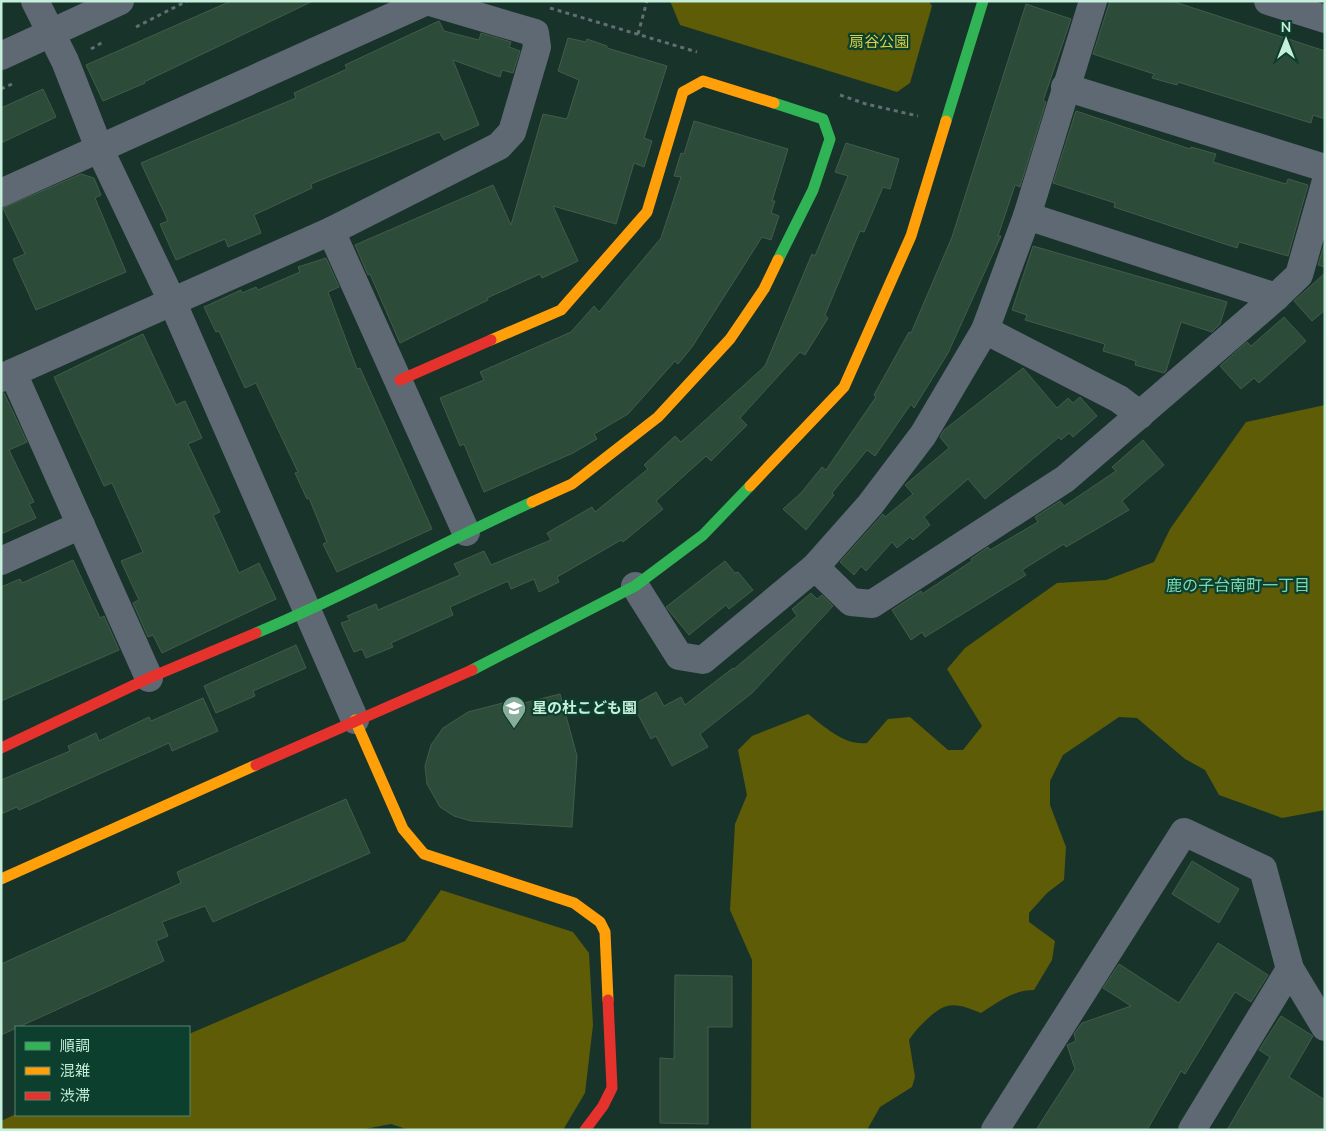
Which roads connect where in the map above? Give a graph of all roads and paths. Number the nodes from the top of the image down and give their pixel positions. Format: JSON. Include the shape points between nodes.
{"nodes":[{"id":1,"x":35,"y":1,"type":"edge"},
{"id":2,"x":120,"y":1,"type":"edge"},
{"id":3,"x":427,"y":1,"type":"edge"},
{"id":4,"x":647,"y":1,"type":"edge"},
{"id":5,"x":982,"y":1,"type":"edge"},
{"id":6,"x":1093,"y":1,"type":"edge"},
{"id":7,"x":1268,"y":1,"type":"edge"},
{"id":8,"x":549,"y":7,"type":"dead end"},
{"id":9,"x":1325,"y":19,"type":"edge"},
{"id":10,"x":51,"y":34,"type":"junction"},
{"id":11,"x":638,"y":34,"type":"junction"},
{"id":12,"x":704,"y":54,"type":"dead end"},
{"id":13,"x":1,"y":56,"type":"edge"},
{"id":14,"x":1065,"y":86,"type":"junction"},
{"id":15,"x":836,"y":93,"type":"dead end"},
{"id":16,"x":946,"y":123,"type":"junction"},
{"id":17,"x":99,"y":148,"type":"junction"},
{"id":18,"x":1325,"y":168,"type":"edge"},
{"id":19,"x":1325,"y":184,"type":"edge"},
{"id":20,"x":1,"y":193,"type":"edge"},
{"id":21,"x":1027,"y":216,"type":"junction"},
{"id":22,"x":331,"y":231,"type":"junction"},
{"id":23,"x":1276,"y":296,"type":"junction"},
{"id":24,"x":172,"y":301,"type":"junction"},
{"id":25,"x":985,"y":330,"type":"junction"},
{"id":26,"x":7,"y":376,"type":"edge"},
{"id":27,"x":400,"y":380,"type":"junction"},
{"id":28,"x":1140,"y":415,"type":"junction"},
{"id":29,"x":81,"y":525,"type":"junction"},
{"id":30,"x":466,"y":532,"type":"junction"},
{"id":31,"x":1,"y":561,"type":"edge"},
{"id":32,"x":815,"y":566,"type":"junction"},
{"id":33,"x":634,"y":586,"type":"junction"},
{"id":34,"x":306,"y":612,"type":"junction"},
{"id":35,"x":149,"y":678,"type":"junction"},
{"id":36,"x":355,"y":720,"type":"junction"},
{"id":37,"x":1,"y":748,"type":"edge"},
{"id":38,"x":1,"y":879,"type":"edge"},
{"id":39,"x":1290,"y":969,"type":"junction"},
{"id":40,"x":1325,"y":1027,"type":"edge"},
{"id":41,"x":585,"y":1130,"type":"edge"},
{"id":42,"x":995,"y":1130,"type":"edge"},
{"id":43,"x":1192,"y":1130,"type":"edge"}],
"edges":[{"from":1,"to":10,"type":"street"},
{"from":2,"to":10,"type":"street"},
{"from":3,"to":17,"type":"street"},
{"from":3,"to":22,"type":"street","via":[[535,33],[537,47],[512,132],[499,146]]},
{"from":4,"to":11,"type":"path"},
{"from":5,"to":16,"type":"street"},
{"from":6,"to":14,"type":"street"},
{"from":7,"to":9,"type":"street"},
{"from":8,"to":11,"type":"path"},
{"from":10,"to":13,"type":"street"},
{"from":10,"to":17,"type":"street"},
{"from":11,"to":12,"type":"path"},
{"from":14,"to":18,"type":"street"},
{"from":14,"to":21,"type":"street"},
{"from":15,"to":16,"type":"path","via":[[866,104]]},
{"from":16,"to":33,"type":"street","via":[[911,236],[844,386],[703,535]]},
{"from":17,"to":20,"type":"street"},
{"from":17,"to":24,"type":"street"},
{"from":19,"to":23,"type":"street","via":[[1299,275]]},
{"from":21,"to":23,"type":"street"},
{"from":21,"to":25,"type":"street"},
{"from":22,"to":24,"type":"street"},
{"from":22,"to":27,"type":"street"},
{"from":23,"to":28,"type":"street"},
{"from":24,"to":26,"type":"street"},
{"from":24,"to":34,"type":"street"},
{"from":25,"to":28,"type":"street","via":[[1120,399]]},
{"from":25,"to":32,"type":"street","via":[[923,435],[870,505]]},
{"from":26,"to":29,"type":"street"},
{"from":27,"to":30,"type":"street"},
{"from":27,"to":30,"type":"street","via":[[561,310],[647,212],[683,92],[703,81],[824,119],[830,139],[813,190],[764,288],[730,339],[658,418],[572,484]]},
{"from":28,"to":32,"type":"street","via":[[1065,479],[872,604],[851,602]]},
{"from":29,"to":31,"type":"street"},
{"from":29,"to":35,"type":"street"},
{"from":30,"to":34,"type":"street"},
{"from":32,"to":33,"type":"street","via":[[702,660],[679,656]]},
{"from":33,"to":36,"type":"street","via":[[485,665]]},
{"from":34,"to":35,"type":"street"},
{"from":34,"to":36,"type":"street"},
{"from":35,"to":37,"type":"street"},
{"from":36,"to":38,"type":"street"},
{"from":36,"to":41,"type":"street","via":[[403,829],[424,854],[574,903],[600,922],[605,932],[612,1088]]},
{"from":39,"to":40,"type":"street"},
{"from":39,"to":42,"type":"street","via":[[1263,869],[1184,832]]},
{"from":39,"to":43,"type":"street"}]}
